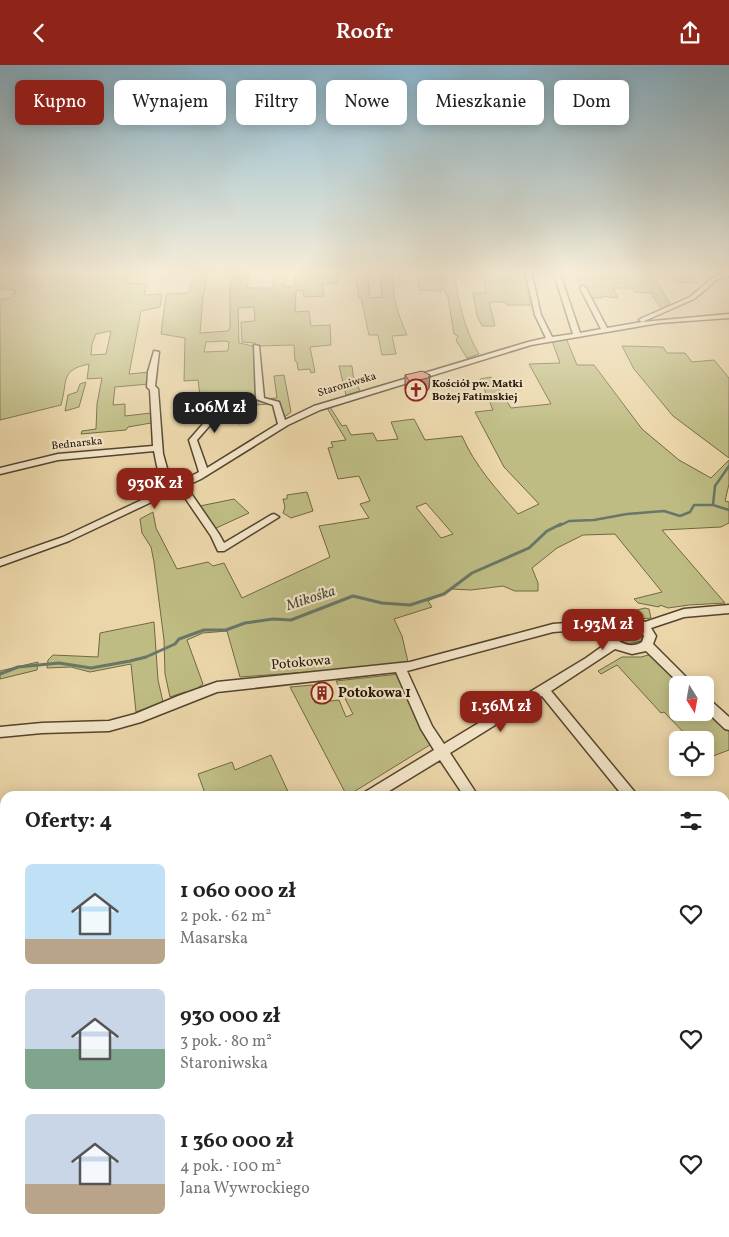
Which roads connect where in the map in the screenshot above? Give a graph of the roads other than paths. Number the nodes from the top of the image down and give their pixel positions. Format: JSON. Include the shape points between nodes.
{"nodes":[{"id":1,"x":543,"y":326,"type":"edge"},
{"id":2,"x":574,"y":326,"type":"edge"},
{"id":3,"x":602,"y":326,"type":"edge"},
{"id":4,"x":630,"y":326,"type":"edge"},
{"id":5,"x":604,"y":330,"type":"junction"},
{"id":6,"x":577,"y":334,"type":"junction"},
{"id":7,"x":550,"y":339,"type":"junction"},
{"id":8,"x":256,"y":346,"type":"dead end"},
{"id":9,"x":156,"y":352,"type":"dead end"},
{"id":10,"x":202,"y":397,"type":"dead end"},
{"id":11,"x":282,"y":424,"type":"junction"},
{"id":12,"x":158,"y":448,"type":"junction"},
{"id":13,"x":0,"y":471,"type":"edge"},
{"id":14,"x":204,"y":473,"type":"junction"},
{"id":15,"x":181,"y":485,"type":"junction"},
{"id":16,"x":170,"y":490,"type":"junction"},
{"id":17,"x":274,"y":517,"type":"dead end"},
{"id":18,"x":0,"y":563,"type":"edge"},
{"id":19,"x":729,"y":609,"type":"edge"},
{"id":20,"x":644,"y":626,"type":"junction"},
{"id":21,"x":606,"y":629,"type":"junction"},
{"id":22,"x":614,"y":644,"type":"junction"},
{"id":23,"x":647,"y":645,"type":"junction"},
{"id":24,"x":399,"y":667,"type":"junction"},
{"id":25,"x":679,"y":676,"type":"edge"},
{"id":26,"x":544,"y":690,"type":"junction"},
{"id":27,"x":714,"y":711,"type":"edge"},
{"id":28,"x":729,"y":725,"type":"edge"},
{"id":29,"x":0,"y":732,"type":"edge"},
{"id":30,"x":443,"y":752,"type":"junction"},
{"id":31,"x":378,"y":791,"type":"edge"},
{"id":32,"x":468,"y":791,"type":"edge"},
{"id":33,"x":627,"y":791,"type":"edge"}],
"edges":[{"from":1,"to":7,"type":"street"},
{"from":2,"to":6,"type":"street"},
{"from":3,"to":5,"type":"street"},
{"from":4,"to":5,"type":"street","name":"Staroniwska"},
{"from":5,"to":6,"type":"street","name":"Staroniwska"},
{"from":6,"to":7,"type":"street","name":"Staroniwska"},
{"from":7,"to":11,"type":"street","name":"Staroniwska","via":[[510,348],[317,407]]},
{"from":8,"to":11,"type":"street","via":[[260,399],[276,404]]},
{"from":9,"to":12,"type":"street","via":[[151,387],[154,389]]},
{"from":10,"to":14,"type":"street","via":[[207,424],[193,440]]},
{"from":11,"to":14,"type":"street","name":"Staroniwska"},
{"from":12,"to":13,"type":"street","name":"Bednarska","via":[[58,457]]},
{"from":12,"to":16,"type":"street"},
{"from":14,"to":15,"type":"street","name":"Staroniwska"},
{"from":15,"to":16,"type":"street","name":"Staroniwska"},
{"from":15,"to":17,"type":"street","via":[[216,536],[221,549]]},
{"from":16,"to":18,"type":"street","name":"Staroniwska","via":[[52,545]]},
{"from":19,"to":20,"type":"street","via":[[684,613]]},
{"from":20,"to":21,"type":"street","via":[[623,618],[610,622]]},
{"from":20,"to":23,"type":"street","via":[[650,636]]},
{"from":21,"to":22,"type":"street","via":[[607,637]]},
{"from":21,"to":24,"type":"street","name":"Potokowa","via":[[580,626],[553,628],[438,660]]},
{"from":22,"to":23,"type":"street","via":[[635,650]]},
{"from":22,"to":26,"type":"street"},
{"from":23,"to":25,"type":"street"},
{"from":24,"to":29,"type":"street","name":"Potokowa","via":[[217,687],[110,726]]},
{"from":24,"to":30,"type":"street","via":[[427,729]]},
{"from":26,"to":30,"type":"street"},
{"from":26,"to":33,"type":"street"},
{"from":27,"to":28,"type":"street"},
{"from":30,"to":31,"type":"street"},
{"from":30,"to":32,"type":"street"}]}
